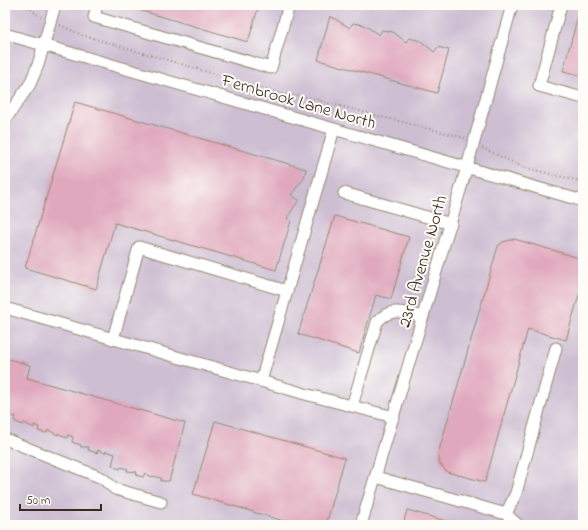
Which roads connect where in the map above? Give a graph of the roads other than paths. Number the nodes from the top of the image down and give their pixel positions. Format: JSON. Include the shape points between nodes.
{"nodes":[{"id":1,"x":55,"y":5,"type":"edge"},
{"id":2,"x":97,"y":5,"type":"edge"},
{"id":3,"x":289,"y":5,"type":"edge"},
{"id":4,"x":512,"y":5,"type":"edge"},
{"id":5,"x":561,"y":5,"type":"edge"},
{"id":6,"x":5,"y":34,"type":"edge"},
{"id":7,"x":44,"y":45,"type":"junction"},
{"id":8,"x":583,"y":98,"type":"edge"},
{"id":9,"x":5,"y":120,"type":"edge"},
{"id":10,"x":334,"y":129,"type":"junction"},
{"id":11,"x":467,"y":168,"type":"junction"},
{"id":12,"x":344,"y":192,"type":"dead end"},
{"id":13,"x":583,"y":201,"type":"edge"},
{"id":14,"x":451,"y":224,"type":"junction"},
{"id":15,"x":287,"y":291,"type":"junction"},
{"id":16,"x":5,"y":308,"type":"edge"},
{"id":17,"x":423,"y":317,"type":"junction"},
{"id":18,"x":113,"y":339,"type":"junction"},
{"id":19,"x":556,"y":348,"type":"dead end"},
{"id":20,"x":261,"y":381,"type":"junction"},
{"id":21,"x":352,"y":406,"type":"junction"},
{"id":22,"x":394,"y":417,"type":"junction"},
{"id":23,"x":5,"y":439,"type":"edge"},
{"id":24,"x":376,"y":477,"type":"junction"},
{"id":25,"x":161,"y":502,"type":"dead end"},
{"id":26,"x":506,"y":514,"type":"junction"},
{"id":27,"x":362,"y":525,"type":"edge"},
{"id":28,"x":518,"y":525,"type":"edge"}],
"edges":[{"from":1,"to":7,"type":"street"},
{"from":2,"to":3,"type":"street","via":[[94,17],[271,68]]},
{"from":4,"to":11,"type":"street","name":"23rd Avenue North"},
{"from":5,"to":8,"type":"street","via":[[539,86]]},
{"from":6,"to":7,"type":"street","name":"Fernbrook Lane North"},
{"from":7,"to":9,"type":"street","via":[[30,84]]},
{"from":7,"to":10,"type":"street","name":"Fernbrook Lane North"},
{"from":10,"to":11,"type":"street","name":"Fernbrook Lane North"},
{"from":10,"to":15,"type":"street"},
{"from":11,"to":13,"type":"street","name":"Fernbrook Lane North"},
{"from":11,"to":14,"type":"street","name":"23rd Avenue North"},
{"from":12,"to":14,"type":"street"},
{"from":14,"to":17,"type":"street","name":"23rd Avenue North"},
{"from":15,"to":18,"type":"street","via":[[139,247]]},
{"from":15,"to":20,"type":"street"},
{"from":16,"to":18,"type":"street"},
{"from":17,"to":21,"type":"street","via":[[391,312],[384,314],[377,322]]},
{"from":17,"to":22,"type":"street","name":"23rd Avenue North"},
{"from":18,"to":20,"type":"street"},
{"from":19,"to":26,"type":"street","via":[[516,493]]},
{"from":20,"to":21,"type":"street"},
{"from":21,"to":22,"type":"street"},
{"from":22,"to":24,"type":"street","name":"23rd Avenue North"},
{"from":23,"to":25,"type":"street","via":[[102,478],[115,489]]},
{"from":24,"to":26,"type":"street"},
{"from":24,"to":27,"type":"street","name":"23rd Avenue North"},
{"from":26,"to":28,"type":"street"}]}
